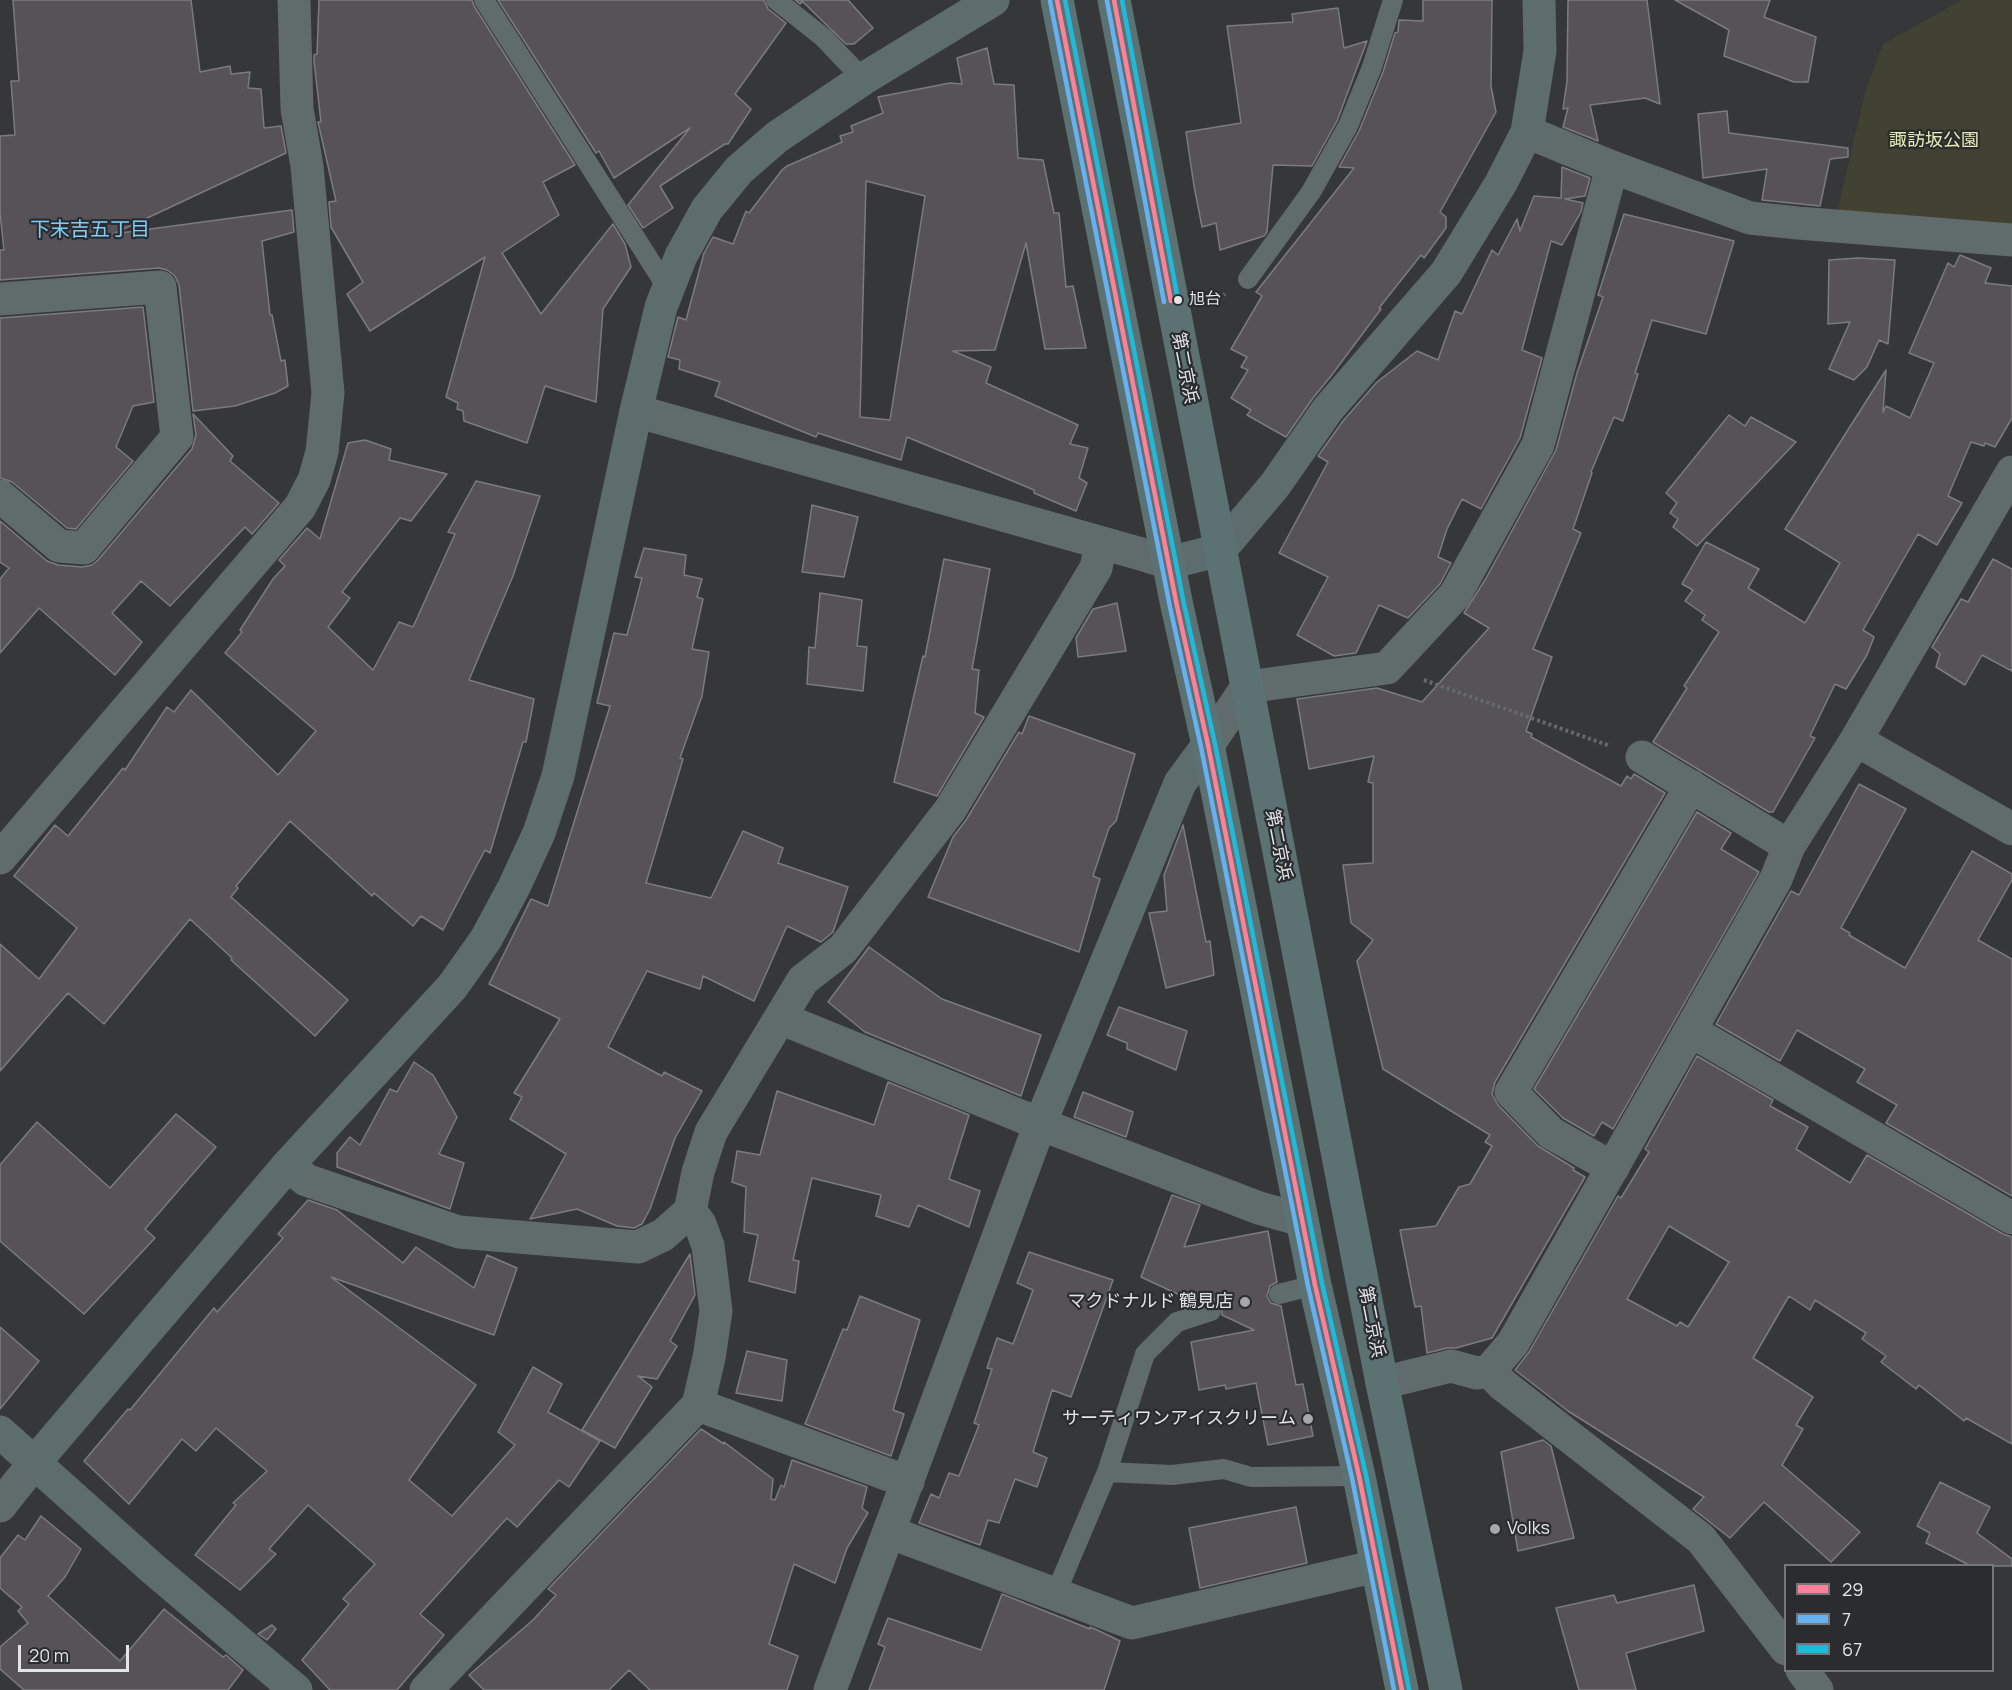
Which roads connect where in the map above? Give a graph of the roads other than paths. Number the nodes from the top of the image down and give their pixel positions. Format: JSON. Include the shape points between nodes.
{"nodes":[{"id":1,"x":294,"y":0,"type":"edge"},
{"id":2,"x":484,"y":0,"type":"edge"},
{"id":3,"x":776,"y":0,"type":"edge"},
{"id":4,"x":993,"y":0,"type":"edge"},
{"id":5,"x":1057,"y":0,"type":"edge"},
{"id":6,"x":1114,"y":0,"type":"edge"},
{"id":7,"x":1393,"y":0,"type":"edge"},
{"id":8,"x":1539,"y":0,"type":"edge"},
{"id":9,"x":863,"y":79,"type":"junction"},
{"id":10,"x":1527,"y":132,"type":"junction"},
{"id":11,"x":1612,"y":167,"type":"junction"},
{"id":12,"x":2012,"y":240,"type":"edge"},
{"id":13,"x":1248,"y":279,"type":"dead end"},
{"id":14,"x":668,"y":289,"type":"junction"},
{"id":15,"x":0,"y":299,"type":"edge"},
{"id":16,"x":636,"y":411,"type":"junction"},
{"id":17,"x":2012,"y":472,"type":"edge"},
{"id":18,"x":0,"y":496,"type":"edge"},
{"id":19,"x":1101,"y":544,"type":"junction"},
{"id":20,"x":1220,"y":550,"type":"junction"},
{"id":21,"x":1169,"y":563,"type":"junction"},
{"id":22,"x":1247,"y":687,"type":"junction"},
{"id":23,"x":1856,"y":740,"type":"junction"},
{"id":24,"x":1208,"y":746,"type":"junction"},
{"id":25,"x":1642,"y":757,"type":"road end"},
{"id":26,"x":1691,"y":786,"type":"junction"},
{"id":27,"x":2012,"y":829,"type":"edge"},
{"id":28,"x":1789,"y":846,"type":"junction"},
{"id":29,"x":0,"y":858,"type":"edge"},
{"id":30,"x":780,"y":1018,"type":"junction"},
{"id":31,"x":1691,"y":1030,"type":"junction"},
{"id":32,"x":1040,"y":1124,"type":"junction"},
{"id":33,"x":288,"y":1165,"type":"junction"},
{"id":34,"x":1613,"y":1168,"type":"junction"},
{"id":35,"x":690,"y":1210,"type":"junction"},
{"id":36,"x":2012,"y":1218,"type":"edge"},
{"id":37,"x":1302,"y":1220,"type":"junction"},
{"id":38,"x":1315,"y":1285,"type":"junction"},
{"id":39,"x":1279,"y":1294,"type":"dead end"},
{"id":40,"x":1211,"y":1311,"type":"dead end"},
{"id":41,"x":1489,"y":1371,"type":"junction"},
{"id":42,"x":1382,"y":1383,"type":"junction"},
{"id":43,"x":698,"y":1405,"type":"junction"},
{"id":44,"x":0,"y":1432,"type":"edge"},
{"id":45,"x":35,"y":1462,"type":"junction"},
{"id":46,"x":1107,"y":1472,"type":"junction"},
{"id":47,"x":1359,"y":1476,"type":"junction"},
{"id":48,"x":908,"y":1482,"type":"junction"},
{"id":49,"x":0,"y":1506,"type":"edge"},
{"id":50,"x":889,"y":1532,"type":"junction"},
{"id":51,"x":1377,"y":1566,"type":"junction"},
{"id":52,"x":1055,"y":1595,"type":"junction"},
{"id":53,"x":1784,"y":1648,"type":"edge"},
{"id":54,"x":1803,"y":1672,"type":"edge"},
{"id":55,"x":296,"y":1690,"type":"edge"},
{"id":56,"x":426,"y":1690,"type":"edge"},
{"id":57,"x":830,"y":1690,"type":"edge"},
{"id":58,"x":1402,"y":1690,"type":"edge"},
{"id":59,"x":1446,"y":1690,"type":"edge"},
{"id":60,"x":1817,"y":1690,"type":"edge"}],
"edges":[{"from":1,"to":29,"type":"street","via":[[297,109],[307,166],[328,393],[322,452],[314,480],[300,507]]},
{"from":2,"to":14,"type":"lane"},
{"from":3,"to":9,"type":"lane","via":[[824,38]]},
{"from":4,"to":9,"type":"street"},
{"from":5,"to":21,"type":"highway"},
{"from":6,"to":20,"type":"highway","name":"第二京浜"},
{"from":7,"to":13,"type":"lane","via":[[1372,68],[1348,126],[1311,192]]},
{"from":8,"to":10,"type":"street","via":[[1540,51]]},
{"from":9,"to":14,"type":"street","via":[[777,137],[739,170],[707,209]]},
{"from":10,"to":11,"type":"street"},
{"from":10,"to":20,"type":"street","via":[[1446,273],[1328,409],[1275,485]]},
{"from":11,"to":12,"type":"street","via":[[1750,218]]},
{"from":11,"to":22,"type":"street","via":[[1538,445],[1455,595],[1401,672]]},
{"from":14,"to":16,"type":"street"},
{"from":15,"to":18,"type":"street","via":[[160,287],[177,437],[84,548],[59,546]]},
{"from":16,"to":19,"type":"street"},
{"from":16,"to":33,"type":"street","via":[[558,776],[514,887],[486,939],[452,987]]},
{"from":17,"to":23,"type":"street"},
{"from":19,"to":21,"type":"street"},
{"from":19,"to":30,"type":"street","via":[[1096,568],[950,810],[843,950],[802,980]]},
{"from":20,"to":21,"type":"street"},
{"from":20,"to":22,"type":"highway","name":"第二京浜"},
{"from":21,"to":24,"type":"highway"},
{"from":22,"to":24,"type":"street"},
{"from":22,"to":42,"type":"highway","name":"第二京浜"},
{"from":23,"to":27,"type":"street"},
{"from":23,"to":28,"type":"street"},
{"from":24,"to":32,"type":"street","via":[[1180,783]]},
{"from":24,"to":37,"type":"highway"},
{"from":25,"to":26,"type":"street"},
{"from":26,"to":28,"type":"street"},
{"from":26,"to":34,"type":"street","via":[[1511,1092],[1551,1133]]},
{"from":28,"to":31,"type":"street","via":[[1776,879]]},
{"from":30,"to":32,"type":"street"},
{"from":30,"to":35,"type":"street","via":[[711,1132]]},
{"from":31,"to":34,"type":"street"},
{"from":31,"to":36,"type":"street"},
{"from":32,"to":37,"type":"street","via":[[1259,1208]]},
{"from":32,"to":48,"type":"street"},
{"from":33,"to":35,"type":"street","via":[[306,1180],[459,1232],[638,1247],[663,1235]]},
{"from":33,"to":45,"type":"street"},
{"from":34,"to":41,"type":"street","via":[[1514,1343]]},
{"from":35,"to":43,"type":"street","via":[[708,1246],[716,1311]]},
{"from":37,"to":38,"type":"highway"},
{"from":38,"to":39,"type":"lane"},
{"from":38,"to":47,"type":"highway"},
{"from":40,"to":46,"type":"lane","via":[[1177,1322],[1145,1354]]},
{"from":41,"to":42,"type":"street","via":[[1477,1373],[1451,1366]]},
{"from":41,"to":53,"type":"street","via":[[1701,1539]]},
{"from":42,"to":59,"type":"highway","name":"第二京浜"},
{"from":43,"to":48,"type":"street"},
{"from":43,"to":56,"type":"street"},
{"from":44,"to":45,"type":"street"},
{"from":45,"to":49,"type":"street"},
{"from":45,"to":55,"type":"street"},
{"from":46,"to":47,"type":"lane","via":[[1172,1475],[1224,1469],[1251,1477]]},
{"from":46,"to":52,"type":"lane"},
{"from":47,"to":51,"type":"highway"},
{"from":48,"to":50,"type":"street"},
{"from":50,"to":52,"type":"street"},
{"from":50,"to":57,"type":"street"},
{"from":51,"to":52,"type":"street","via":[[1132,1623]]},
{"from":51,"to":58,"type":"highway"},
{"from":54,"to":60,"type":"street"}]}
